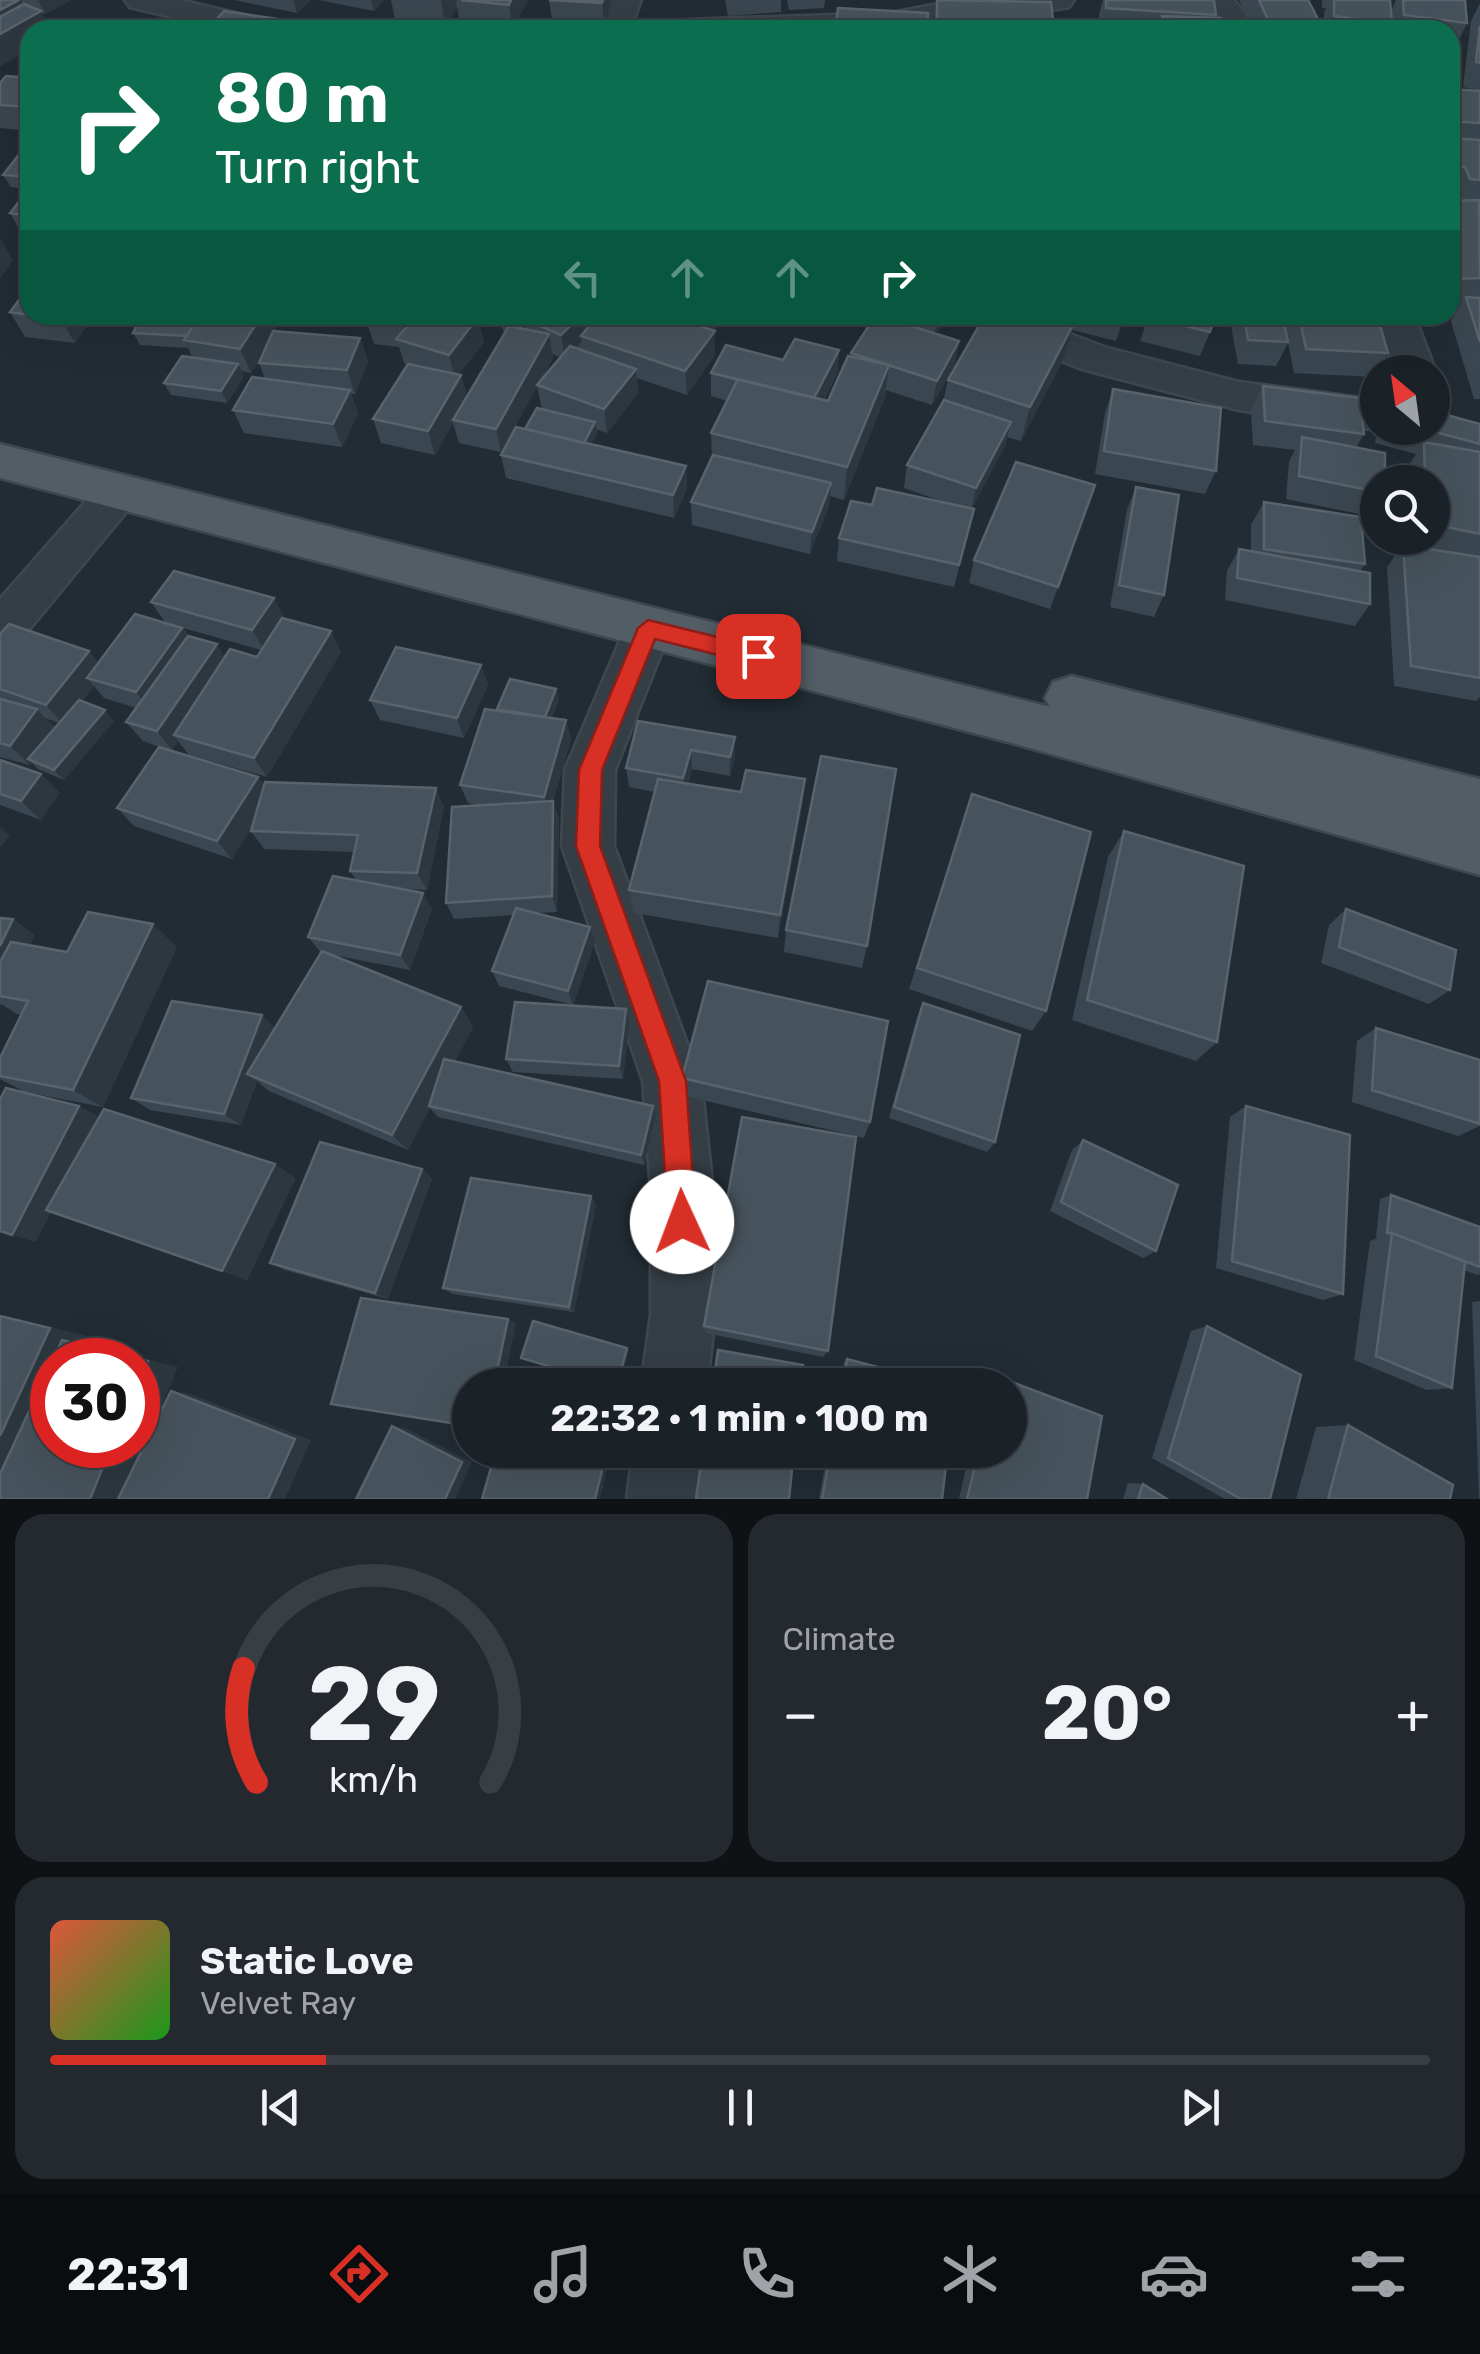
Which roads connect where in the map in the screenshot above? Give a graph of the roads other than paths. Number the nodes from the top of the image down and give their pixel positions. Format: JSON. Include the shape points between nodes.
{"nodes":[{"id":1,"x":141,"y":0,"type":"edge"},
{"id":2,"x":1058,"y":0,"type":"edge"},
{"id":3,"x":224,"y":20,"type":"edge"},
{"id":4,"x":902,"y":20,"type":"edge"},
{"id":5,"x":1009,"y":325,"type":"edge"},
{"id":6,"x":1398,"y":325,"type":"edge"},
{"id":7,"x":1409,"y":355,"type":"edge"},
{"id":8,"x":1360,"y":413,"type":"edge"},
{"id":9,"x":0,"y":429,"type":"edge"},
{"id":10,"x":0,"y":461,"type":"edge"},
{"id":11,"x":117,"y":494,"type":"junction"},
{"id":12,"x":648,"y":628,"type":"junction"},
{"id":13,"x":0,"y":630,"type":"edge"},
{"id":14,"x":1480,"y":804,"type":"edge"},
{"id":15,"x":1480,"y":849,"type":"edge"},
{"id":16,"x":675,"y":1368,"type":"edge"},
{"id":17,"x":665,"y":1468,"type":"edge"},
{"id":18,"x":661,"y":1499,"type":"edge"}],
"edges":[{"from":1,"to":3,"type":"street"},
{"from":2,"to":4,"type":"street"},
{"from":5,"to":8,"type":"street","via":[[1096,359],[1239,396]]},
{"from":6,"to":7,"type":"street"},
{"from":9,"to":14,"type":"main road"},
{"from":10,"to":11,"type":"main road"},
{"from":11,"to":12,"type":"main road"},
{"from":11,"to":13,"type":"street"},
{"from":12,"to":15,"type":"main road"},
{"from":12,"to":16,"type":"street","via":[[590,770],[588,846],[672,1081],[682,1190]]},
{"from":17,"to":18,"type":"street"}]}
